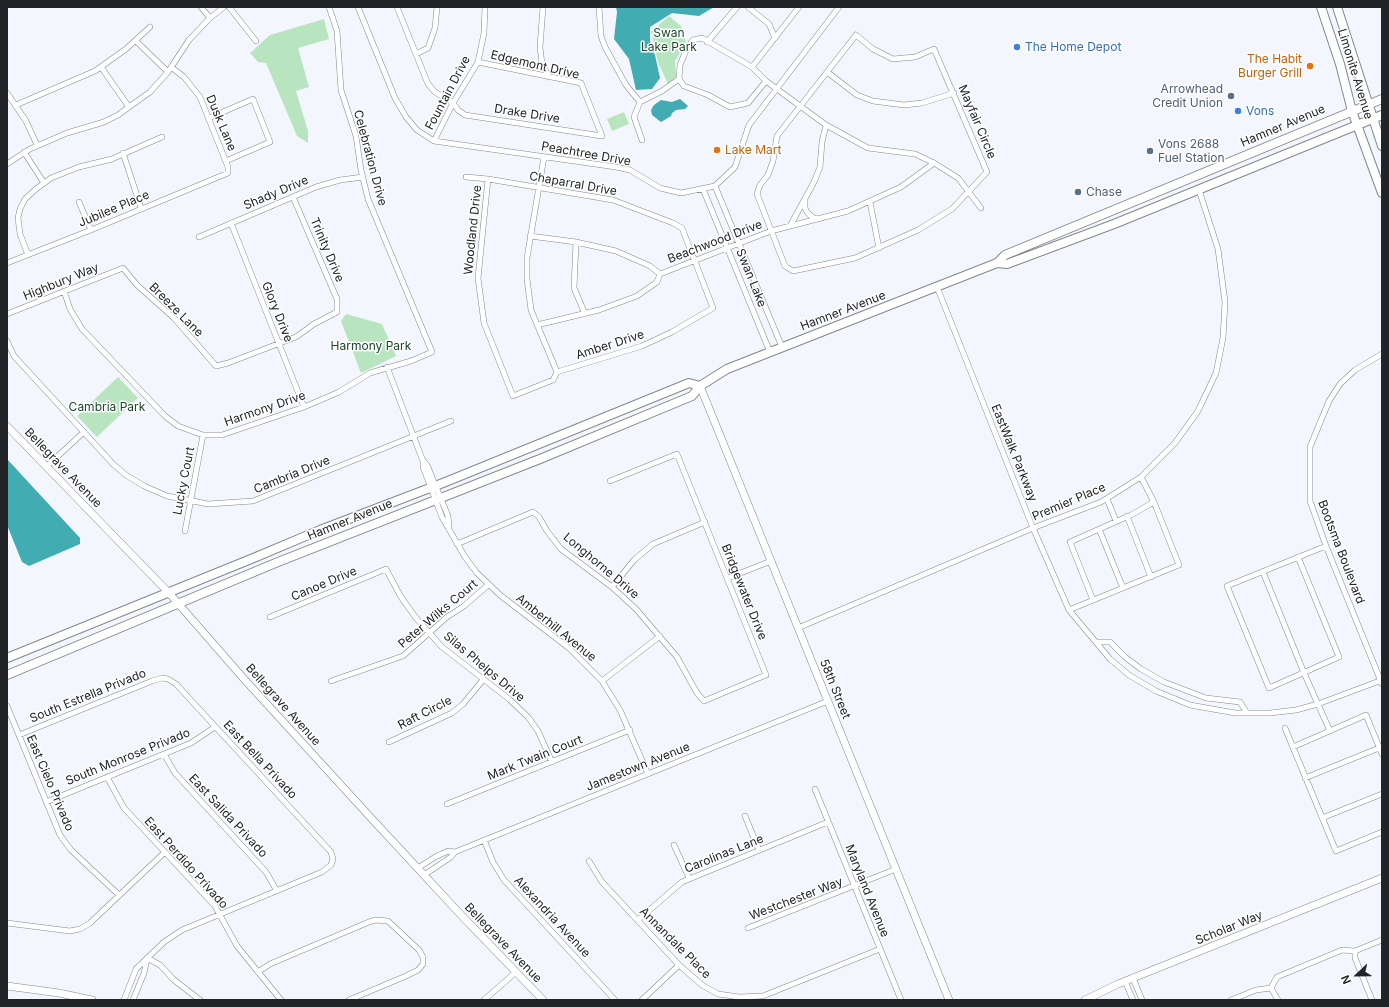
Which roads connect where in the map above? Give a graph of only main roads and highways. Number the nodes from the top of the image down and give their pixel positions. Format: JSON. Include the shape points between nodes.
{"nodes":[{"id":1,"x":1321,"y":7,"type":"edge"},
{"id":2,"x":1338,"y":7,"type":"edge"},
{"id":3,"x":1382,"y":99,"type":"edge"},
{"id":4,"x":1369,"y":105,"type":"junction"},
{"id":5,"x":1352,"y":111,"type":"junction"},
{"id":6,"x":1382,"y":115,"type":"edge"},
{"id":7,"x":1373,"y":119,"type":"junction"},
{"id":8,"x":1357,"y":125,"type":"junction"},
{"id":9,"x":1382,"y":146,"type":"edge"},
{"id":10,"x":1382,"y":193,"type":"edge"},
{"id":11,"x":1062,"y":232,"type":"junction"},
{"id":12,"x":1016,"y":261,"type":"junction"},
{"id":13,"x":997,"y":263,"type":"junction"},
{"id":14,"x":700,"y":386,"type":"junction"},
{"id":15,"x":7,"y":658,"type":"edge"},
{"id":16,"x":7,"y":675,"type":"edge"}],
"edges":[{"from":1,"to":5,"type":"main road","name":"Limonite Avenue"},
{"from":2,"to":4,"type":"main road","name":"Limonite Avenue"},
{"from":3,"to":4,"type":"main road","name":"Hamner Avenue"},
{"from":4,"to":5,"type":"main road","name":"Hamner Avenue"},
{"from":4,"to":7,"type":"main road","name":"Limonite Avenue"},
{"from":5,"to":8,"type":"main road","name":"Limonite Avenue"},
{"from":5,"to":11,"type":"main road","name":"Hamner Avenue"},
{"from":6,"to":7,"type":"main road","name":"Hamner Avenue"},
{"from":7,"to":8,"type":"main road","name":"Hamner Avenue"},
{"from":7,"to":9,"type":"main road","name":"Limonite Avenue"},
{"from":8,"to":10,"type":"main road","name":"Limonite Avenue"},
{"from":8,"to":12,"type":"main road","name":"Hamner Avenue"},
{"from":11,"to":12,"type":"main road","via":[[1057,240],[1023,253]]},
{"from":11,"to":13,"type":"main road","name":"Hamner Avenue","via":[[1005,255]]},
{"from":12,"to":13,"type":"main road","name":"Hamner Avenue","via":[[1007,264]]},
{"from":13,"to":14,"type":"main road","name":"Hamner Avenue","via":[[727,369]]},
{"from":14,"to":15,"type":"main road","name":"Hamner Avenue","via":[[689,383]]},
{"from":14,"to":16,"type":"main road","name":"Hamner Avenue","via":[[692,396],[278,562]]}]}
